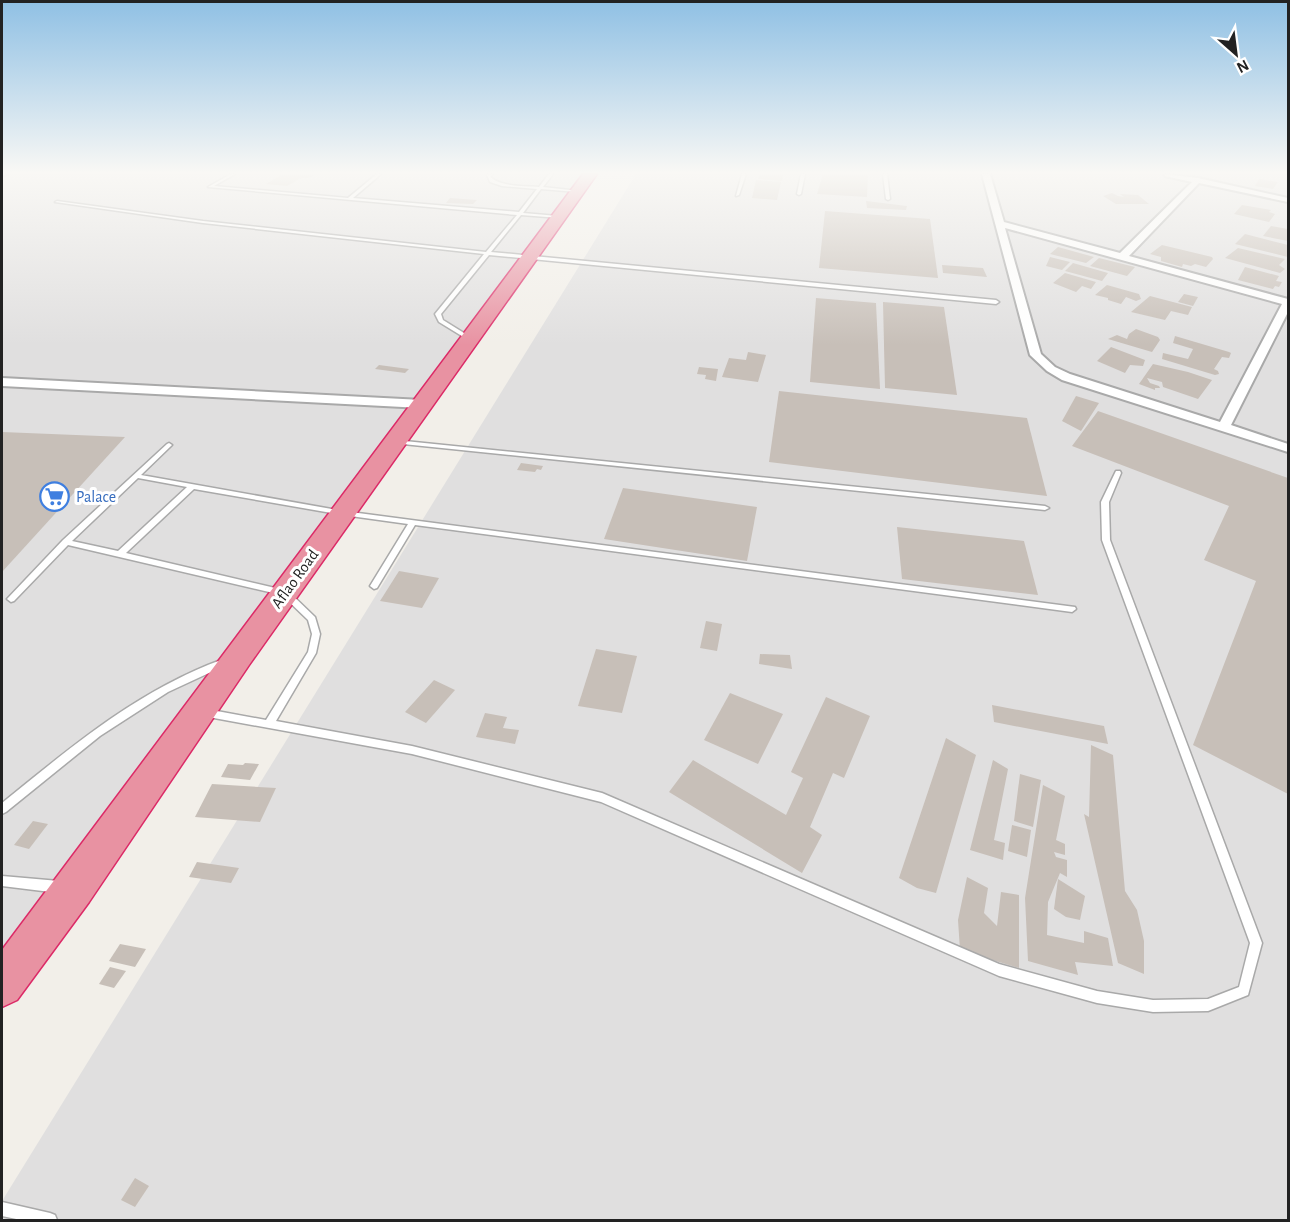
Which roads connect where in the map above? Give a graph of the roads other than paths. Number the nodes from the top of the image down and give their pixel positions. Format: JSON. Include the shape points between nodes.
{"nodes":[{"id":1,"x":285,"y":231,"type":"edge"},
{"id":2,"x":506,"y":231,"type":"edge"},
{"id":3,"x":548,"y":231,"type":"edge"},
{"id":4,"x":1003,"y":231,"type":"edge"},
{"id":5,"x":1028,"y":231,"type":"edge"},
{"id":6,"x":1148,"y":231,"type":"edge"},
{"id":7,"x":486,"y":253,"type":"junction"},
{"id":8,"x":1123,"y":256,"type":"junction"},
{"id":9,"x":529,"y":258,"type":"junction"},
{"id":10,"x":996,"y":302,"type":"dead end"},
{"id":11,"x":1288,"y":302,"type":"edge"},
{"id":12,"x":471,"y":339,"type":"junction"},
{"id":13,"x":2,"y":382,"type":"edge"},
{"id":14,"x":422,"y":404,"type":"junction"},
{"id":15,"x":1224,"y":426,"type":"junction"},
{"id":16,"x":394,"y":442,"type":"junction"},
{"id":17,"x":169,"y":445,"type":"dead end"},
{"id":18,"x":1288,"y":448,"type":"edge"},
{"id":19,"x":1118,"y":473,"type":"dead end"},
{"id":20,"x":136,"y":476,"type":"junction"},
{"id":21,"x":193,"y":486,"type":"junction"},
{"id":22,"x":1045,"y":508,"type":"dead end"},
{"id":23,"x":343,"y":513,"type":"junction"},
{"id":24,"x":412,"y":523,"type":"junction"},
{"id":25,"x":66,"y":542,"type":"junction"},
{"id":26,"x":120,"y":554,"type":"junction"},
{"id":27,"x":374,"y":585,"type":"dead end"},
{"id":28,"x":285,"y":593,"type":"junction"},
{"id":29,"x":11,"y":599,"type":"dead end"},
{"id":30,"x":1072,"y":609,"type":"dead end"},
{"id":31,"x":238,"y":656,"type":"junction"},
{"id":32,"x":200,"y":712,"type":"junction"},
{"id":33,"x":269,"y":724,"type":"junction"},
{"id":34,"x":2,"y":809,"type":"edge"},
{"id":35,"x":2,"y":881,"type":"edge"},
{"id":36,"x":75,"y":888,"type":"junction"},
{"id":37,"x":2,"y":985,"type":"edge"},
{"id":38,"x":2,"y":1209,"type":"edge"},
{"id":39,"x":50,"y":1221,"type":"edge"}],
"edges":[{"from":1,"to":7,"type":"lane"},
{"from":2,"to":7,"type":"lane"},
{"from":3,"to":9,"type":"highway","name":"Aflao Road"},
{"from":4,"to":15,"type":"street","via":[[1036,355],[1042,362],[1066,377]]},
{"from":5,"to":8,"type":"street"},
{"from":6,"to":8,"type":"street"},
{"from":7,"to":9,"type":"lane"},
{"from":7,"to":12,"type":"lane","via":[[438,314],[441,321]]},
{"from":8,"to":11,"type":"street"},
{"from":9,"to":10,"type":"lane"},
{"from":9,"to":12,"type":"highway","name":"Aflao Road"},
{"from":11,"to":15,"type":"street"},
{"from":12,"to":14,"type":"highway","name":"Aflao Road"},
{"from":13,"to":14,"type":"street"},
{"from":14,"to":16,"type":"highway","name":"Aflao Road"},
{"from":15,"to":18,"type":"street"},
{"from":16,"to":22,"type":"lane"},
{"from":16,"to":23,"type":"highway","name":"Aflao Road"},
{"from":17,"to":20,"type":"lane"},
{"from":19,"to":33,"type":"lane","via":[[1105,502],[1106,540],[1256,943],[1244,990],[1208,1005],[1154,1006],[1108,999],[999,970],[602,798],[412,750]]},
{"from":20,"to":21,"type":"lane"},
{"from":20,"to":25,"type":"lane"},
{"from":21,"to":23,"type":"lane"},
{"from":21,"to":26,"type":"lane"},
{"from":23,"to":24,"type":"lane"},
{"from":23,"to":28,"type":"highway","name":"Aflao Road"},
{"from":24,"to":27,"type":"lane"},
{"from":24,"to":30,"type":"lane"},
{"from":25,"to":26,"type":"lane"},
{"from":25,"to":29,"type":"lane"},
{"from":26,"to":28,"type":"lane"},
{"from":28,"to":31,"type":"highway","name":"Aflao Road"},
{"from":28,"to":33,"type":"lane","via":[[312,619],[316,634],[312,653]]},
{"from":31,"to":32,"type":"highway","name":"Aflao Road"},
{"from":31,"to":34,"type":"lane","via":[[165,689],[97,733]]},
{"from":32,"to":33,"type":"lane"},
{"from":32,"to":36,"type":"highway","name":"Aflao Road"},
{"from":35,"to":36,"type":"lane"},
{"from":36,"to":37,"type":"highway","name":"Aflao Road"},
{"from":38,"to":39,"type":"lane"}]}
